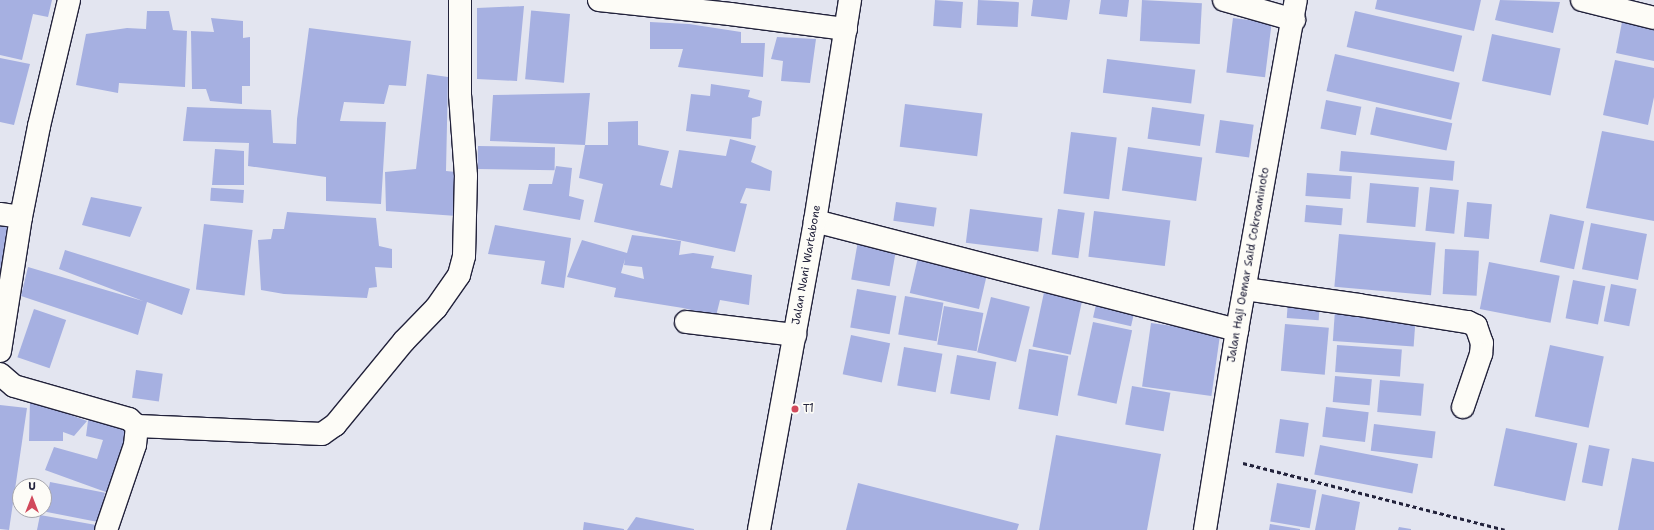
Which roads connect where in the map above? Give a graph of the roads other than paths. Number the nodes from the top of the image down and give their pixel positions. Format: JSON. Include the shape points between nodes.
{"nodes":[{"id":1,"x":69,"y":0,"type":"edge"},
{"id":2,"x":460,"y":0,"type":"edge"},
{"id":3,"x":599,"y":0,"type":"edge"},
{"id":4,"x":850,"y":0,"type":"edge"},
{"id":5,"x":1224,"y":0,"type":"edge"},
{"id":6,"x":1582,"y":0,"type":"edge"},
{"id":7,"x":1626,"y":5,"type":"edge"},
{"id":8,"x":1295,"y":10,"type":"edge"},
{"id":9,"x":1654,"y":18,"type":"edge"},
{"id":10,"x":846,"y":29,"type":"junction"},
{"id":11,"x":0,"y":214,"type":"edge"},
{"id":12,"x":21,"y":217,"type":"junction"},
{"id":13,"x":815,"y":221,"type":"junction"},
{"id":14,"x":1245,"y":289,"type":"junction"},
{"id":15,"x":686,"y":322,"type":"dead end"},
{"id":16,"x":1237,"y":330,"type":"junction"},
{"id":17,"x":795,"y":335,"type":"junction"},
{"id":18,"x":0,"y":352,"type":"edge"},
{"id":19,"x":0,"y":374,"type":"edge"},
{"id":20,"x":1463,"y":407,"type":"dead end"},
{"id":21,"x":137,"y":426,"type":"junction"},
{"id":22,"x":106,"y":530,"type":"edge"},
{"id":23,"x":759,"y":530,"type":"edge"},
{"id":24,"x":1205,"y":530,"type":"edge"}],
"edges":[{"from":1,"to":12,"type":"street","via":[[40,120]]},
{"from":2,"to":21,"type":"street","via":[[460,95],[466,176],[464,256],[459,275],[436,308],[404,341],[335,425],[322,434]]},
{"from":3,"to":10,"type":"street"},
{"from":4,"to":10,"type":"street","name":"Jalan Nani Wartabone"},
{"from":5,"to":8,"type":"street"},
{"from":6,"to":7,"type":"street"},
{"from":7,"to":9,"type":"street"},
{"from":8,"to":14,"type":"street","name":"Jalan Haji Oemar Said Cokroaminoto"},
{"from":10,"to":13,"type":"street","name":"Jalan Nani Wartabone"},
{"from":11,"to":12,"type":"street"},
{"from":12,"to":18,"type":"street"},
{"from":13,"to":16,"type":"street"},
{"from":13,"to":17,"type":"street","name":"Jalan Nani Wartabone"},
{"from":14,"to":16,"type":"street","name":"Jalan Haji Oemar Said Cokroaminoto"},
{"from":14,"to":20,"type":"street","via":[[1444,318],[1476,326],[1482,343],[1481,354]]},
{"from":15,"to":17,"type":"street"},
{"from":16,"to":24,"type":"street","name":"Jalan Haji Oemar Said Cokroaminoto"},
{"from":17,"to":23,"type":"street","name":"Jalan Nani Wartabone"},
{"from":19,"to":21,"type":"street","via":[[14,386],[129,419]]},
{"from":21,"to":22,"type":"street","via":[[135,445]]}]}
